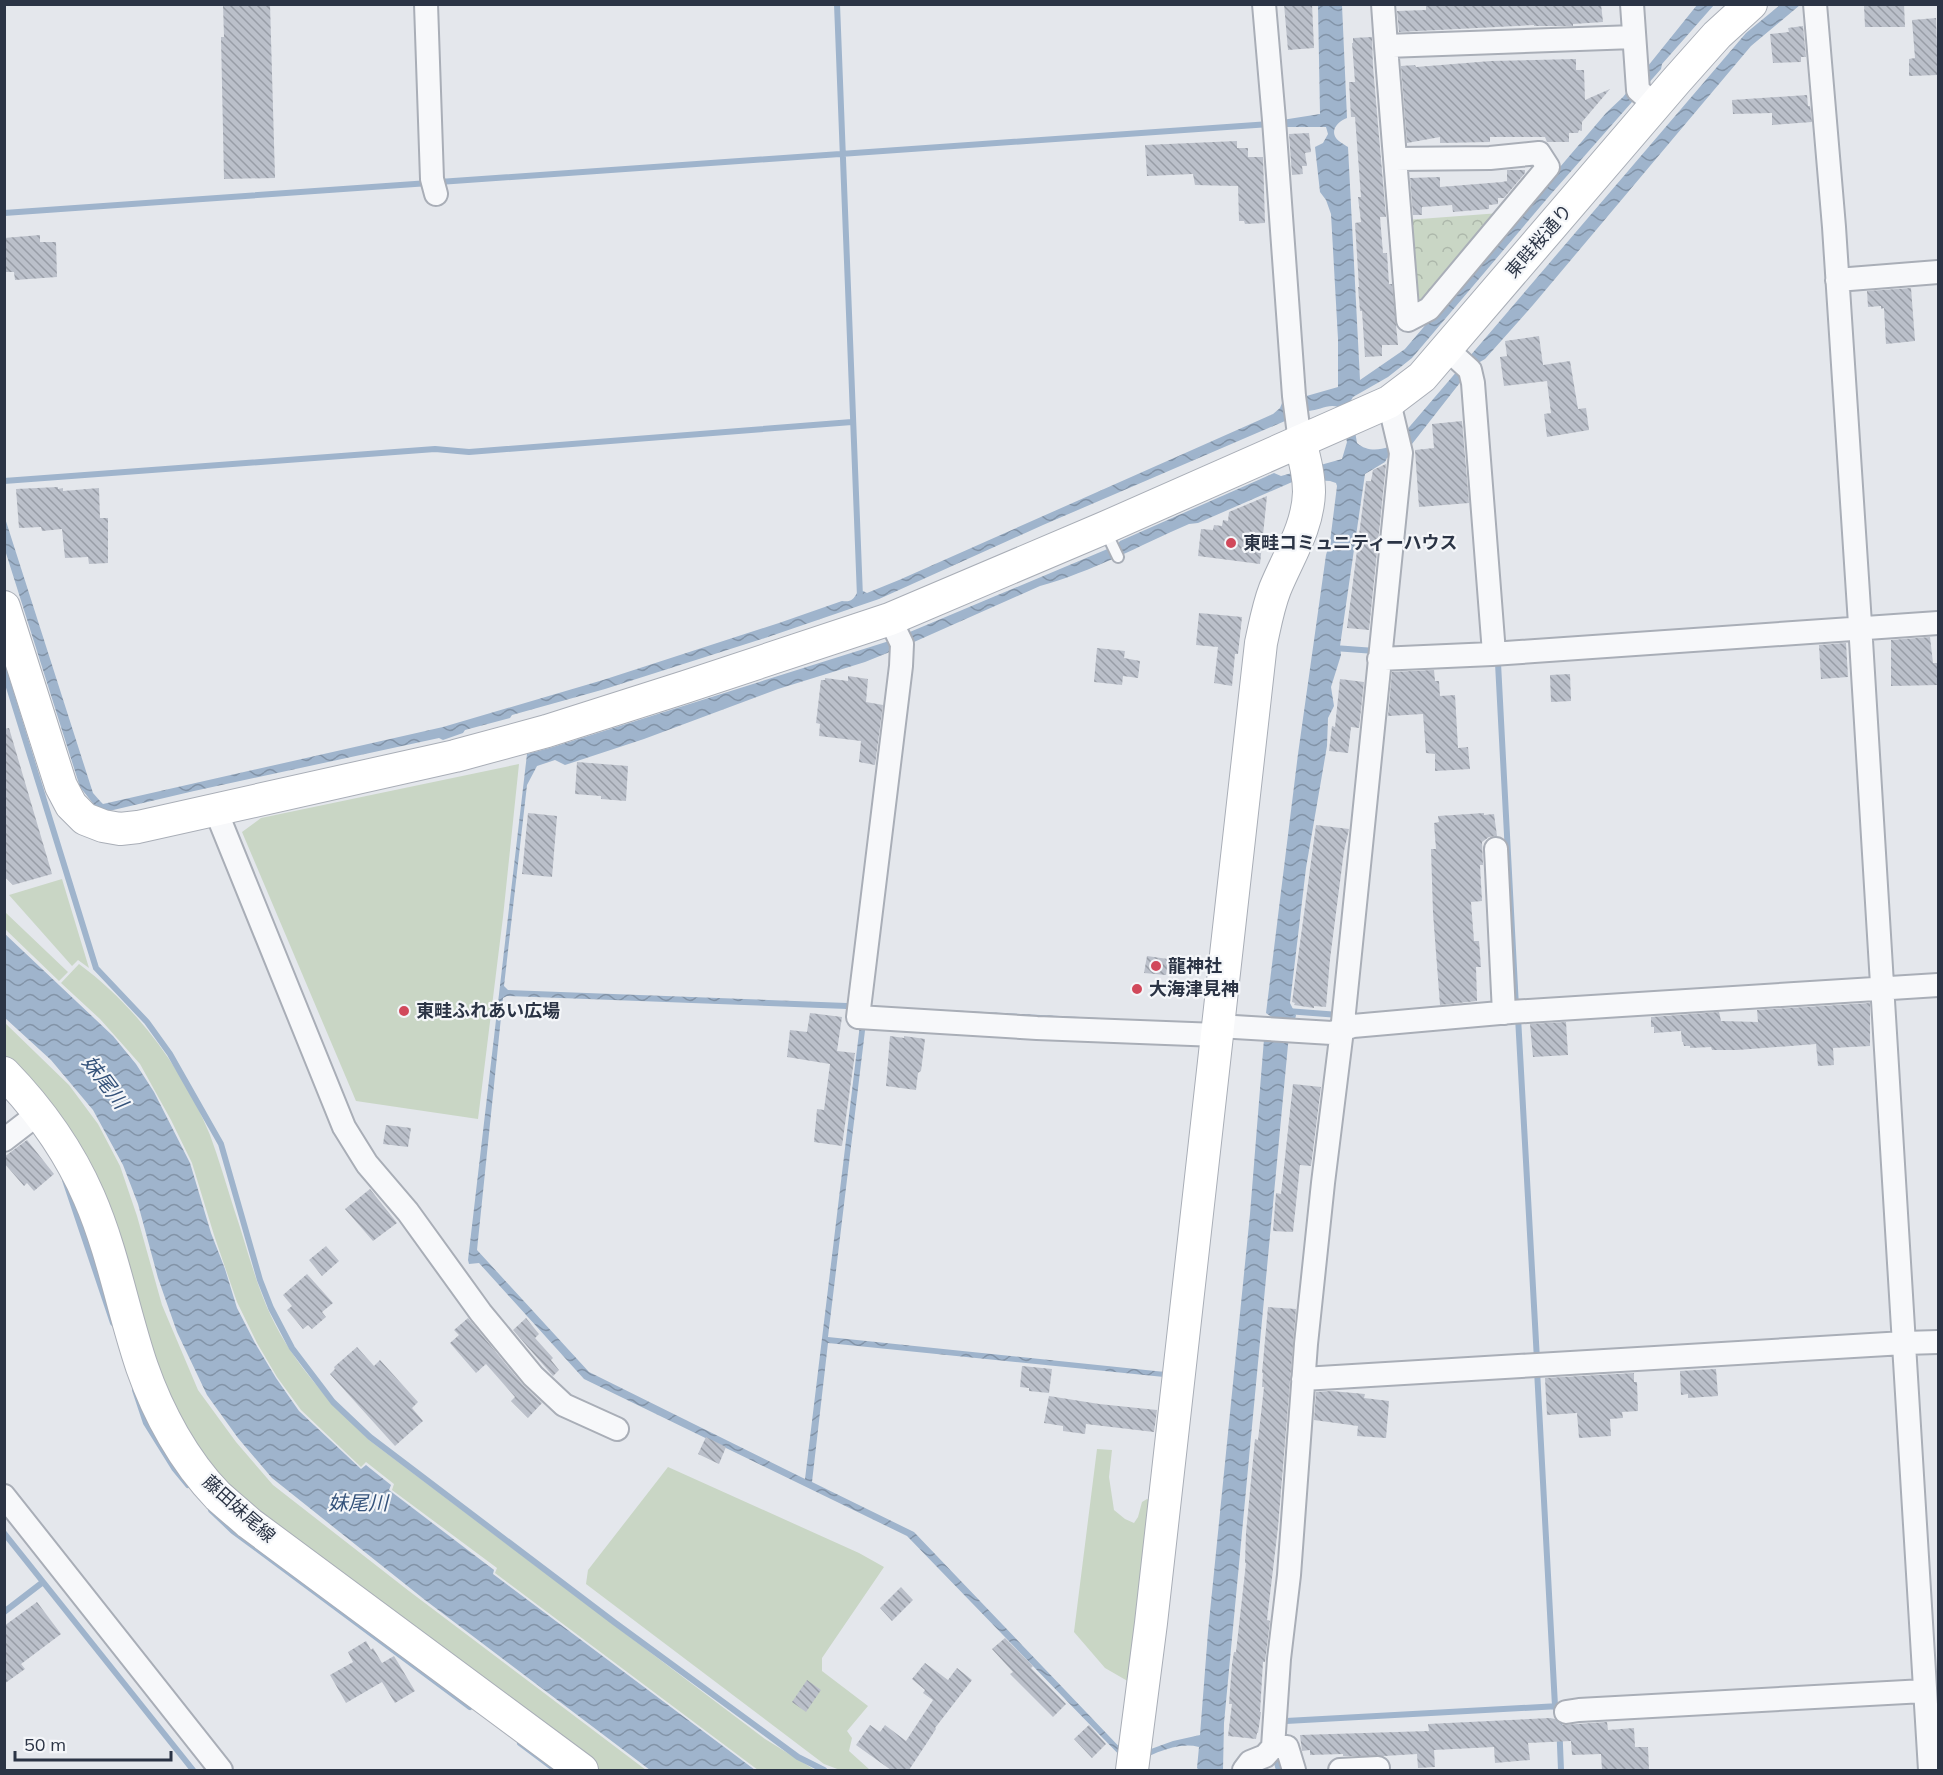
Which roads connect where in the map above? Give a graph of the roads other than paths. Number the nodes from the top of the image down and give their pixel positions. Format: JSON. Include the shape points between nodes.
{"nodes":[{"id":1,"x":426,"y":4,"type":"edge"},
{"id":2,"x":1264,"y":4,"type":"edge"},
{"id":3,"x":1383,"y":4,"type":"edge"},
{"id":4,"x":1632,"y":4,"type":"edge"},
{"id":5,"x":1751,"y":4,"type":"edge"},
{"id":6,"x":1815,"y":4,"type":"edge"},
{"id":7,"x":1634,"y":37,"type":"junction"},
{"id":8,"x":1386,"y":46,"type":"junction"},
{"id":9,"x":1655,"y":105,"type":"junction"},
{"id":10,"x":1395,"y":159,"type":"junction"},
{"id":11,"x":434,"y":187,"type":"dead end"},
{"id":12,"x":1938,"y":272,"type":"edge"},
{"id":13,"x":1837,"y":280,"type":"junction"},
{"id":14,"x":1447,"y":349,"type":"junction"},
{"id":15,"x":1389,"y":402,"type":"junction"},
{"id":16,"x":1297,"y":418,"type":"junction"},
{"id":17,"x":1108,"y":535,"type":"junction"},
{"id":18,"x":1118,"y":557,"type":"dead end"},
{"id":19,"x":4,"y":607,"type":"edge"},
{"id":20,"x":1860,"y":623,"type":"junction"},
{"id":21,"x":1938,"y":623,"type":"edge"},
{"id":22,"x":897,"y":633,"type":"junction"},
{"id":23,"x":1493,"y":647,"type":"junction"},
{"id":24,"x":1380,"y":652,"type":"junction"},
{"id":25,"x":216,"y":811,"type":"junction"},
{"id":26,"x":1496,"y":849,"type":"dead end"},
{"id":27,"x":1882,"y":982,"type":"junction"},
{"id":28,"x":1938,"y":985,"type":"edge"},
{"id":29,"x":1509,"y":1009,"type":"junction"},
{"id":30,"x":1344,"y":1020,"type":"junction"},
{"id":31,"x":1217,"y":1031,"type":"junction"},
{"id":32,"x":4,"y":1073,"type":"edge"},
{"id":33,"x":39,"y":1113,"type":"junction"},
{"id":34,"x":4,"y":1140,"type":"edge"},
{"id":35,"x":1904,"y":1337,"type":"junction"},
{"id":36,"x":1938,"y":1342,"type":"edge"},
{"id":37,"x":1303,"y":1379,"type":"junction"},
{"id":38,"x":617,"y":1429,"type":"dead end"},
{"id":39,"x":4,"y":1497,"type":"edge"},
{"id":40,"x":1924,"y":1691,"type":"junction"},
{"id":41,"x":1566,"y":1712,"type":"dead end"},
{"id":42,"x":1273,"y":1747,"type":"junction"},
{"id":43,"x":1378,"y":1768,"type":"dead end"},
{"id":44,"x":221,"y":1770,"type":"edge"},
{"id":45,"x":582,"y":1770,"type":"edge"},
{"id":46,"x":1132,"y":1770,"type":"edge"},
{"id":47,"x":1244,"y":1770,"type":"edge"},
{"id":48,"x":1294,"y":1770,"type":"edge"},
{"id":49,"x":1340,"y":1770,"type":"edge"},
{"id":50,"x":1930,"y":1770,"type":"edge"}],
"edges":[{"from":1,"to":11,"type":"street"},
{"from":2,"to":16,"type":"street"},
{"from":3,"to":8,"type":"street"},
{"from":4,"to":7,"type":"street"},
{"from":5,"to":9,"type":"street","name":"東畦桜通り","via":[[1717,35]]},
{"from":6,"to":13,"type":"street"},
{"from":7,"to":8,"type":"street"},
{"from":7,"to":9,"type":"street","via":[[1638,90]]},
{"from":8,"to":10,"type":"street"},
{"from":9,"to":14,"type":"street","name":"東畦桜通り"},
{"from":10,"to":10,"type":"street","via":[[1539,153],[1548,167],[1429,309],[1408,320]]},
{"from":12,"to":13,"type":"street"},
{"from":13,"to":20,"type":"street"},
{"from":14,"to":15,"type":"street","name":"東畦桜通り","via":[[1422,377]]},
{"from":14,"to":23,"type":"street","via":[[1470,370],[1473,383]]},
{"from":15,"to":16,"type":"street","name":"東畦桜通り","via":[[1349,419]]},
{"from":15,"to":24,"type":"street","via":[[1399,444]]},
{"from":16,"to":17,"type":"street","name":"東畦桜通り"},
{"from":16,"to":31,"type":"street","via":[[1308,478],[1306,515],[1266,614]]},
{"from":17,"to":18,"type":"lane"},
{"from":17,"to":22,"type":"street","name":"東畦桜通り"},
{"from":19,"to":25,"type":"street","name":"東畦桜通り","via":[[61,786],[71,805],[85,819],[120,829]]},
{"from":20,"to":21,"type":"street"},
{"from":20,"to":23,"type":"street"},
{"from":20,"to":27,"type":"street"},
{"from":22,"to":25,"type":"street","name":"東畦桜通り","via":[[455,756]]},
{"from":22,"to":31,"type":"street","via":[[901,666],[862,1013],[1037,1028]]},
{"from":23,"to":24,"type":"street"},
{"from":24,"to":30,"type":"street"},
{"from":25,"to":38,"type":"street","via":[[344,1127],[367,1164],[533,1376],[564,1405]]},
{"from":26,"to":29,"type":"street"},
{"from":27,"to":28,"type":"street"},
{"from":27,"to":29,"type":"street"},
{"from":27,"to":35,"type":"street"},
{"from":29,"to":30,"type":"street","via":[[1353,1026]]},
{"from":30,"to":31,"type":"street","via":[[1332,1033],[1277,1029]]},
{"from":30,"to":37,"type":"street"},
{"from":31,"to":46,"type":"street"},
{"from":32,"to":33,"type":"street","name":"藤田妹尾線"},
{"from":33,"to":34,"type":"street"},
{"from":33,"to":45,"type":"street","name":"藤田妹尾線","via":[[88,1195],[142,1368],[172,1432],[193,1465],[249,1523]]},
{"from":35,"to":36,"type":"street"},
{"from":35,"to":37,"type":"street","via":[[1536,1366]]},
{"from":35,"to":40,"type":"street"},
{"from":37,"to":42,"type":"street"},
{"from":39,"to":44,"type":"street"},
{"from":40,"to":41,"type":"street"},
{"from":40,"to":50,"type":"street"},
{"from":42,"to":47,"type":"street"},
{"from":42,"to":48,"type":"street","via":[[1287,1747]]},
{"from":43,"to":49,"type":"street"}]}
